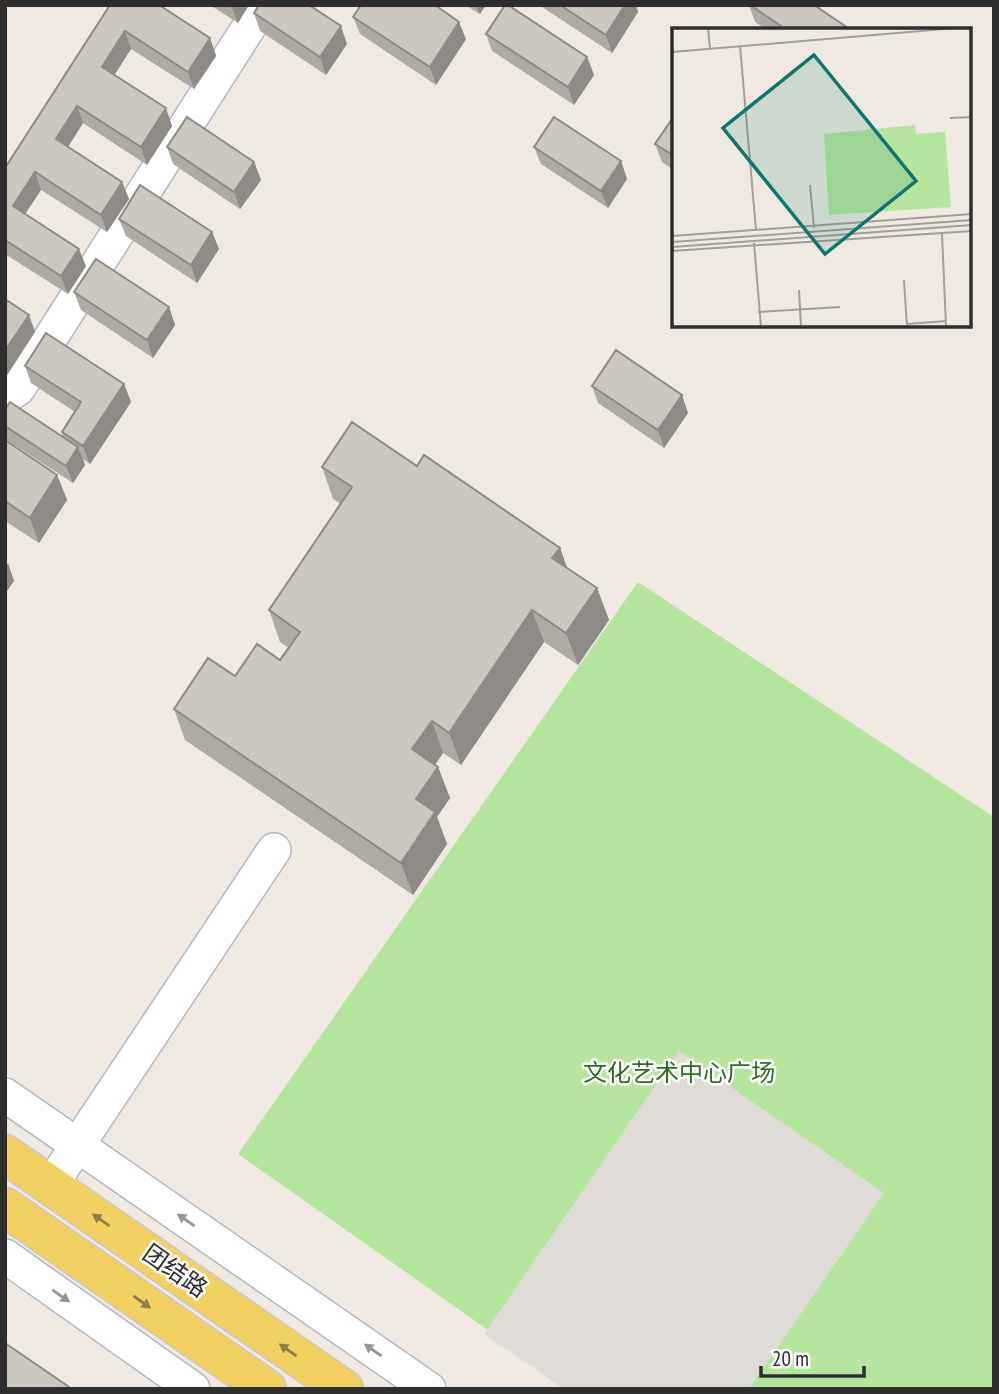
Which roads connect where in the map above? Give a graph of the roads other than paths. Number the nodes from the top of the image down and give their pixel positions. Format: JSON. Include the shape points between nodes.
{"nodes":[{"id":1,"x":263,"y":5,"type":"edge"},
{"id":2,"x":5,"y":397,"type":"edge"},
{"id":3,"x":274,"y":850,"type":"dead end"},
{"id":4,"x":5,"y":1094,"type":"edge"},
{"id":5,"x":78,"y":1145,"type":"junction"},
{"id":6,"x":5,"y":1154,"type":"edge"},
{"id":7,"x":51,"y":1185,"type":"junction"},
{"id":8,"x":5,"y":1207,"type":"edge"},
{"id":9,"x":5,"y":1256,"type":"edge"},
{"id":10,"x":193,"y":1389,"type":"edge"},
{"id":11,"x":267,"y":1389,"type":"edge"},
{"id":12,"x":344,"y":1389,"type":"edge"},
{"id":13,"x":429,"y":1389,"type":"edge"}],
"edges":[{"from":1,"to":2,"type":"street","via":[[18,389]]},
{"from":3,"to":5,"type":"street"},
{"from":4,"to":5,"type":"street"},
{"from":5,"to":7,"type":"street"},
{"from":13,"to":5,"type":"street","one_way":true},
{"from":6,"to":7,"type":"main road","name":"团结路"},
{"from":12,"to":7,"type":"main road","name":"团结路","one_way":true},
{"from":8,"to":11,"type":"main road","name":"团结路","one_way":true},
{"from":9,"to":10,"type":"street","one_way":true}]}
